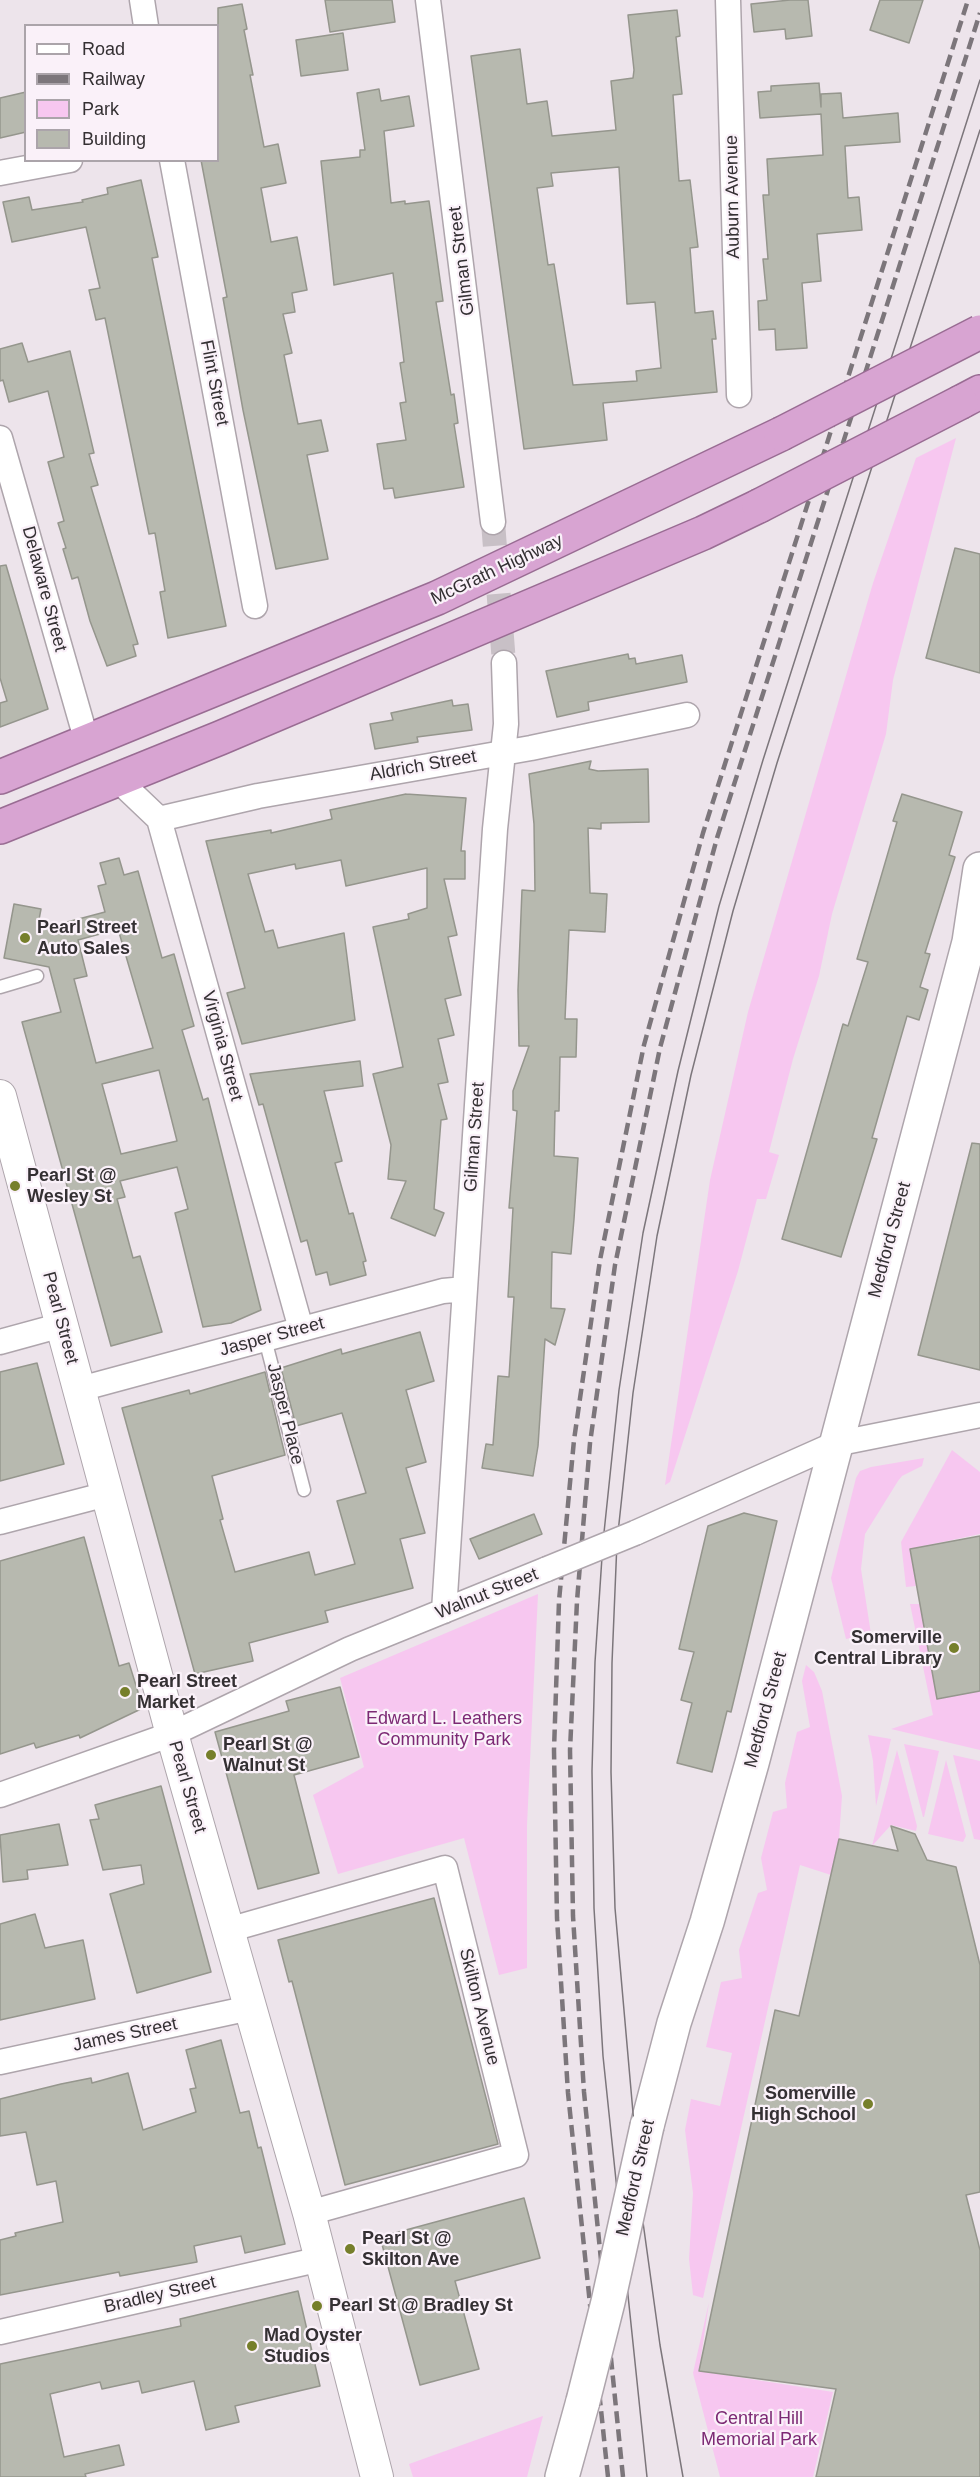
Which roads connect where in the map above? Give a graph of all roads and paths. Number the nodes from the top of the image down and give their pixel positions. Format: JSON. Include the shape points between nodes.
{"nodes":[{"id":1,"x":142,"y":0,"type":"edge"},
{"id":2,"x":428,"y":0,"type":"edge"},
{"id":3,"x":728,"y":0,"type":"edge"},
{"id":4,"x":146,"y":24,"type":"edge"},
{"id":5,"x":59,"y":162,"type":"edge"},
{"id":6,"x":172,"y":162,"type":"edge"},
{"id":7,"x":0,"y":173,"type":"edge"},
{"id":8,"x":980,"y":332,"type":"edge"},
{"id":9,"x":739,"y":395,"type":"dead end"},
{"id":10,"x":970,"y":397,"type":"edge"},
{"id":11,"x":0,"y":438,"type":"edge"},
{"id":12,"x":493,"y":522,"type":"tunnel mouth"},
{"id":13,"x":255,"y":606,"type":"dead end"},
{"id":14,"x":504,"y":663,"type":"tunnel mouth"},
{"id":15,"x":687,"y":715,"type":"dead end"},
{"id":16,"x":87,"y":742,"type":"junction"},
{"id":17,"x":502,"y":752,"type":"junction"},
{"id":18,"x":0,"y":777,"type":"edge"},
{"id":19,"x":117,"y":779,"type":"junction"},
{"id":20,"x":159,"y":819,"type":"junction"},
{"id":21,"x":0,"y":827,"type":"edge"},
{"id":22,"x":980,"y":869,"type":"edge"},
{"id":23,"x":974,"y":928,"type":"edge"},
{"id":24,"x":37,"y":976,"type":"dead end"},
{"id":25,"x":0,"y":987,"type":"edge"},
{"id":26,"x":0,"y":1096,"type":"edge"},
{"id":27,"x":4,"y":1127,"type":"edge"},
{"id":28,"x":465,"y":1289,"type":"junction"},
{"id":29,"x":62,"y":1325,"type":"junction"},
{"id":30,"x":301,"y":1329,"type":"junction"},
{"id":31,"x":265,"y":1339,"type":"junction"},
{"id":32,"x":0,"y":1342,"type":"edge"},
{"id":33,"x":80,"y":1389,"type":"junction"},
{"id":34,"x":980,"y":1415,"type":"edge"},
{"id":35,"x":835,"y":1444,"type":"junction"},
{"id":36,"x":304,"y":1490,"type":"dead end"},
{"id":37,"x":107,"y":1494,"type":"junction"},
{"id":38,"x":0,"y":1522,"type":"edge"},
{"id":39,"x":444,"y":1611,"type":"junction"},
{"id":40,"x":172,"y":1734,"type":"junction"},
{"id":41,"x":0,"y":1795,"type":"edge"},
{"id":42,"x":228,"y":1930,"type":"junction"},
{"id":43,"x":250,"y":2008,"type":"junction"},
{"id":44,"x":0,"y":2062,"type":"edge"},
{"id":45,"x":309,"y":2213,"type":"junction"},
{"id":46,"x":321,"y":2259,"type":"junction"},
{"id":47,"x":0,"y":2332,"type":"edge"},
{"id":48,"x":377,"y":2477,"type":"edge"},
{"id":49,"x":562,"y":2477,"type":"edge"}],
"edges":[{"from":1,"to":4,"type":"street"},
{"from":2,"to":12,"type":"street","name":"Gilman Street"},
{"from":3,"to":9,"type":"street","name":"Auburn Avenue"},
{"from":5,"to":7,"type":"street"},
{"from":6,"to":13,"type":"street","name":"Flint Street"},
{"from":8,"to":16,"type":"highway","name":"McGrath Highway","bridge":true,"via":[[782,434],[446,594]]},
{"from":10,"to":19,"type":"highway","bridge":true,"via":[[759,506],[663,550]]},
{"from":11,"to":16,"type":"street","name":"Delaware Street"},
{"from":14,"to":17,"type":"street","name":"Gilman Street","via":[[506,724]]},
{"from":15,"to":17,"type":"street","name":"Aldrich Street"},
{"from":16,"to":18,"type":"highway","name":"McGrath Highway"},
{"from":17,"to":20,"type":"street","name":"Aldrich Street","via":[[258,796]]},
{"from":17,"to":28,"type":"street","name":"Gilman Street"},
{"from":19,"to":20,"type":"street"},
{"from":19,"to":21,"type":"highway"},
{"from":20,"to":30,"type":"street","name":"Virginia Street"},
{"from":22,"to":23,"type":"main road","name":"Medford Street"},
{"from":23,"to":35,"type":"main road","name":"Medford Street"},
{"from":24,"to":25,"type":"lane"},
{"from":26,"to":27,"type":"street","name":"Pearl Street"},
{"from":27,"to":29,"type":"street","name":"Pearl Street"},
{"from":28,"to":30,"type":"street","name":"Jasper Street","via":[[443,1291]]},
{"from":28,"to":39,"type":"street","name":"Gilman Street"},
{"from":29,"to":32,"type":"street"},
{"from":29,"to":33,"type":"street","name":"Pearl Street"},
{"from":30,"to":31,"type":"street","name":"Jasper Street"},
{"from":31,"to":33,"type":"street","name":"Jasper Street"},
{"from":31,"to":36,"type":"lane","name":"Jasper Place"},
{"from":33,"to":37,"type":"street","name":"Pearl Street"},
{"from":34,"to":35,"type":"street","name":"Walnut Street"},
{"from":35,"to":39,"type":"street","name":"Walnut Street","bridge":true,"via":[[635,1533]]},
{"from":35,"to":49,"type":"main road","name":"Medford Street","bridge":true,"via":[[752,1763],[674,2023]]},
{"from":37,"to":38,"type":"street"},
{"from":37,"to":40,"type":"street","name":"Pearl Street"},
{"from":39,"to":40,"type":"street","name":"Walnut Street","via":[[350,1649]]},
{"from":40,"to":41,"type":"street","name":"Walnut Street"},
{"from":40,"to":42,"type":"street","name":"Pearl Street"},
{"from":42,"to":43,"type":"street","name":"Pearl Street"},
{"from":42,"to":45,"type":"street","name":"Skilton Avenue","via":[[445,1868],[516,2156]]},
{"from":43,"to":44,"type":"street","name":"James Street"},
{"from":43,"to":45,"type":"street","name":"Pearl Street"},
{"from":45,"to":46,"type":"street","name":"Pearl Street"},
{"from":46,"to":47,"type":"street","name":"Bradley Street"},
{"from":46,"to":48,"type":"street","name":"Pearl Street"}]}
